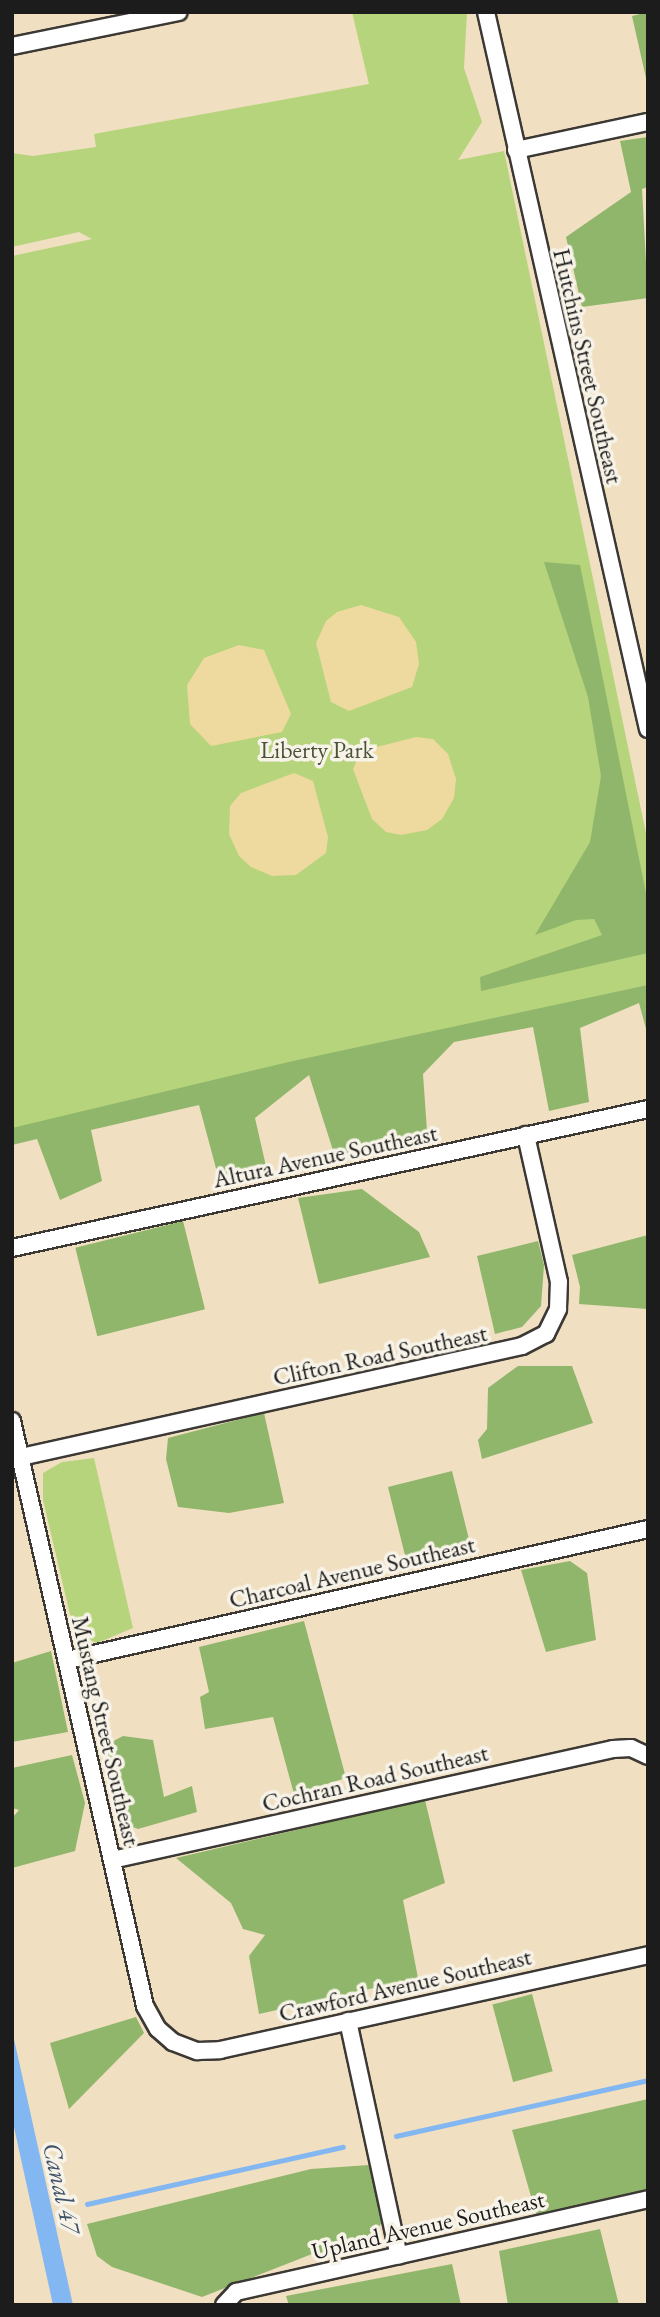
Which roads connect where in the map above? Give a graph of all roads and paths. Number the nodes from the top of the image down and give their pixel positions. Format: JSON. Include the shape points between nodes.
{"nodes":[{"id":1,"x":179,"y":12,"type":"edge"},
{"id":2,"x":486,"y":12,"type":"edge"},
{"id":3,"x":12,"y":46,"type":"edge"},
{"id":4,"x":648,"y":122,"type":"edge"},
{"id":5,"x":516,"y":150,"type":"junction"},
{"id":6,"x":648,"y":729,"type":"edge"},
{"id":7,"x":648,"y":1110,"type":"edge"},
{"id":8,"x":526,"y":1135,"type":"junction"},
{"id":9,"x":12,"y":1248,"type":"edge"},
{"id":10,"x":12,"y":1422,"type":"edge"},
{"id":11,"x":21,"y":1457,"type":"junction"},
{"id":12,"x":648,"y":1529,"type":"edge"},
{"id":13,"x":67,"y":1660,"type":"junction"},
{"id":14,"x":648,"y":1756,"type":"edge"},
{"id":15,"x":112,"y":1860,"type":"junction"},
{"id":16,"x":648,"y":1955,"type":"edge"},
{"id":17,"x":348,"y":2021,"type":"junction"},
{"id":18,"x":173,"y":2042,"type":"joint"},
{"id":19,"x":648,"y":2199,"type":"edge"},
{"id":20,"x":399,"y":2256,"type":"junction"},
{"id":21,"x":224,"y":2305,"type":"edge"}],
"edges":[{"from":1,"to":3,"type":"street"},
{"from":2,"to":5,"type":"street","name":"Hutchins Street Southeast"},
{"from":4,"to":5,"type":"street"},
{"from":5,"to":6,"type":"street","name":"Hutchins Street Southeast"},
{"from":7,"to":8,"type":"street","name":"Altura Avenue Southeast"},
{"from":8,"to":9,"type":"street","name":"Altura Avenue Southeast"},
{"from":8,"to":11,"type":"street","name":"Clifton Road Southeast","via":[[559,1282],[558,1309],[546,1334],[522,1346]]},
{"from":10,"to":11,"type":"street","name":"Mustang Street Southeast"},
{"from":11,"to":13,"type":"street","name":"Mustang Street Southeast"},
{"from":12,"to":13,"type":"street","name":"Charcoal Avenue Southeast"},
{"from":13,"to":15,"type":"street","name":"Mustang Street Southeast"},
{"from":14,"to":15,"type":"street","name":"Cochran Road Southeast","via":[[631,1748],[613,1749]]},
{"from":15,"to":18,"type":"street","name":"Mustang Street Southeast","via":[[145,2006],[158,2029]]},
{"from":16,"to":17,"type":"street","name":"Crawford Avenue Southeast"},
{"from":17,"to":18,"type":"street","name":"Crawford Avenue Southeast","via":[[220,2049],[197,2051]]},
{"from":17,"to":20,"type":"street"},
{"from":19,"to":20,"type":"street","name":"Upland Avenue Southeast"},
{"from":20,"to":21,"type":"street","name":"Upland Avenue Southeast","via":[[236,2292]]}]}
